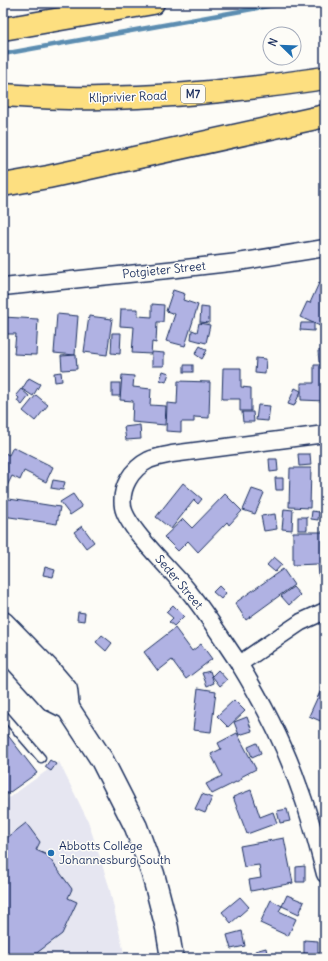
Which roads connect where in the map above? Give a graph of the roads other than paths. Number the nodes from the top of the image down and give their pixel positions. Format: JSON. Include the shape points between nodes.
{"nodes":[{"id":1,"x":153,"y":3,"type":"edge"},
{"id":2,"x":3,"y":29,"type":"edge"},
{"id":3,"x":325,"y":78,"type":"edge"},
{"id":4,"x":3,"y":95,"type":"edge"},
{"id":5,"x":325,"y":116,"type":"edge"},
{"id":6,"x":3,"y":185,"type":"edge"},
{"id":7,"x":325,"y":248,"type":"edge"},
{"id":8,"x":3,"y":287,"type":"edge"},
{"id":9,"x":325,"y":434,"type":"edge"},
{"id":10,"x":325,"y":611,"type":"edge"},
{"id":11,"x":3,"y":623,"type":"edge"},
{"id":12,"x":3,"y":646,"type":"edge"},
{"id":13,"x":3,"y":659,"type":"edge"},
{"id":14,"x":238,"y":664,"type":"junction"},
{"id":15,"x":26,"y":670,"type":"junction"},
{"id":16,"x":68,"y":708,"type":"junction"},
{"id":17,"x":3,"y":714,"type":"edge"},
{"id":18,"x":41,"y":758,"type":"dead end"},
{"id":19,"x":325,"y":874,"type":"edge"},
{"id":20,"x":172,"y":958,"type":"edge"}],
"edges":[{"from":1,"to":2,"type":"main road"},
{"from":3,"to":4,"type":"main road","name":"Kliprivier Road","number":"M7","via":[[267,87],[174,95],[101,98]]},
{"from":5,"to":6,"type":"main road"},
{"from":7,"to":8,"type":"street","name":"Potgieter Street","via":[[176,270]]},
{"from":9,"to":14,"type":"street","name":"Seder Street","via":[[155,458],[136,469],[124,488],[123,510],[131,525],[186,588]]},
{"from":10,"to":14,"type":"street","via":[[301,622]]},
{"from":11,"to":16,"type":"main road","via":[[66,690]]},
{"from":12,"to":15,"type":"main road"},
{"from":13,"to":15,"type":"lane"},
{"from":14,"to":19,"type":"street","name":"Seder Street","via":[[285,751],[312,824]]},
{"from":15,"to":16,"type":"main road","via":[[52,700]]},
{"from":16,"to":20,"type":"main road","via":[[102,760],[136,827],[160,899]]},
{"from":17,"to":18,"type":"lane"}]}
